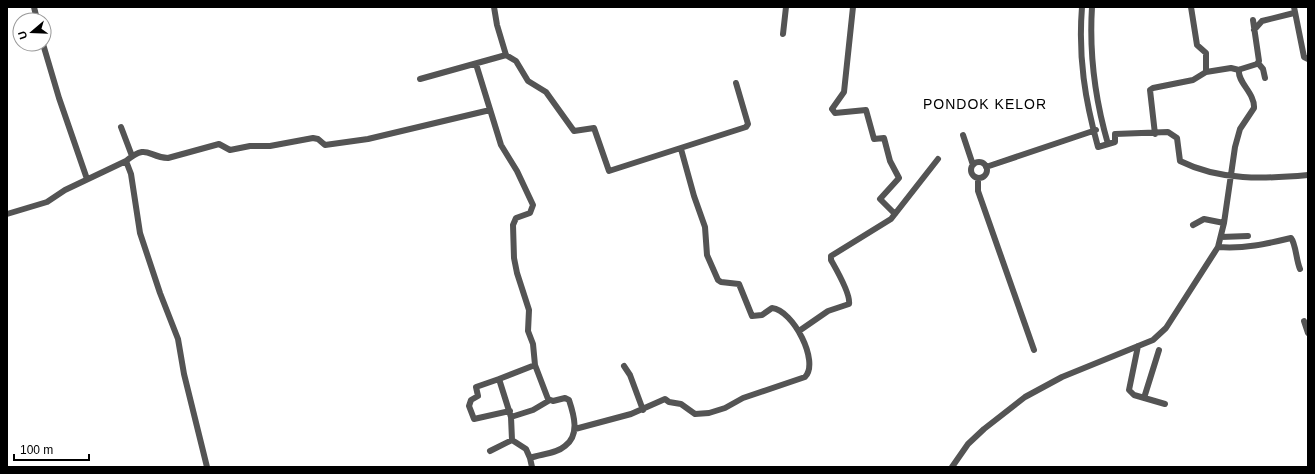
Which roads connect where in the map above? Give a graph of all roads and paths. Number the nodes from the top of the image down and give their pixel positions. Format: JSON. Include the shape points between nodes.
{"nodes":[{"id":1,"x":494,"y":7,"type":"edge"},
{"id":2,"x":786,"y":7,"type":"edge"},
{"id":3,"x":853,"y":7,"type":"edge"},
{"id":4,"x":1082,"y":7,"type":"edge"},
{"id":5,"x":1092,"y":7,"type":"edge"},
{"id":6,"x":1191,"y":7,"type":"edge"},
{"id":7,"x":1294,"y":10,"type":"edge"},
{"id":8,"x":1082,"y":14,"type":"junction"},
{"id":9,"x":1092,"y":14,"type":"junction"},
{"id":10,"x":1252,"y":20,"type":"dead end"},
{"id":11,"x":1254,"y":30,"type":"junction"},
{"id":12,"x":783,"y":34,"type":"dead end"},
{"id":13,"x":45,"y":52,"type":"edge"},
{"id":14,"x":506,"y":55,"type":"junction"},
{"id":15,"x":1308,"y":60,"type":"edge"},
{"id":16,"x":1258,"y":63,"type":"junction"},
{"id":17,"x":476,"y":64,"type":"junction"},
{"id":18,"x":1238,"y":70,"type":"junction"},
{"id":19,"x":1206,"y":72,"type":"junction"},
{"id":20,"x":1265,"y":78,"type":"dead end"},
{"id":21,"x":420,"y":79,"type":"dead end"},
{"id":22,"x":736,"y":83,"type":"dead end"},
{"id":23,"x":490,"y":110,"type":"junction"},
{"id":24,"x":121,"y":127,"type":"dead end"},
{"id":25,"x":1104,"y":128,"type":"junction"},
{"id":26,"x":1094,"y":130,"type":"junction"},
{"id":27,"x":1155,"y":134,"type":"junction"},
{"id":28,"x":963,"y":135,"type":"dead end"},
{"id":29,"x":1108,"y":144,"type":"junction"},
{"id":30,"x":681,"y":149,"type":"junction"},
{"id":31,"x":132,"y":156,"type":"junction"},
{"id":32,"x":938,"y":159,"type":"dead end"},
{"id":33,"x":126,"y":161,"type":"junction"},
{"id":34,"x":973,"y":165,"type":"junction"},
{"id":35,"x":986,"y":167,"type":"junction"},
{"id":36,"x":1308,"y":175,"type":"edge"},
{"id":37,"x":1232,"y":176,"type":"junction"},
{"id":38,"x":978,"y":178,"type":"junction"},
{"id":39,"x":87,"y":179,"type":"junction"},
{"id":40,"x":7,"y":214,"type":"edge"},
{"id":41,"x":895,"y":214,"type":"junction"},
{"id":42,"x":1224,"y":223,"type":"junction"},
{"id":43,"x":1193,"y":225,"type":"dead end"},
{"id":44,"x":1248,"y":236,"type":"dead end"},
{"id":45,"x":1221,"y":237,"type":"junction"},
{"id":46,"x":1218,"y":247,"type":"junction"},
{"id":47,"x":1300,"y":269,"type":"dead end"},
{"id":48,"x":1304,"y":321,"type":"dead end"},
{"id":49,"x":799,"y":331,"type":"junction"},
{"id":50,"x":1308,"y":333,"type":"edge"},
{"id":51,"x":1138,"y":346,"type":"junction"},
{"id":52,"x":1034,"y":350,"type":"dead end"},
{"id":53,"x":1159,"y":350,"type":"dead end"},
{"id":54,"x":535,"y":365,"type":"junction"},
{"id":55,"x":624,"y":366,"type":"dead end"},
{"id":56,"x":499,"y":379,"type":"junction"},
{"id":57,"x":1144,"y":398,"type":"junction"},
{"id":58,"x":550,"y":400,"type":"junction"},
{"id":59,"x":1165,"y":404,"type":"dead end"},
{"id":60,"x":643,"y":410,"type":"junction"},
{"id":61,"x":510,"y":414,"type":"junction"},
{"id":62,"x":575,"y":429,"type":"junction"},
{"id":63,"x":512,"y":440,"type":"junction"},
{"id":64,"x":490,"y":451,"type":"dead end"},
{"id":65,"x":530,"y":458,"type":"junction"},
{"id":66,"x":207,"y":467,"type":"edge"},
{"id":67,"x":532,"y":467,"type":"edge"},
{"id":68,"x":952,"y":467,"type":"edge"}],
"edges":[{"from":1,"to":14,"type":"street"},
{"from":2,"to":12,"type":"street"},
{"from":3,"to":41,"type":"street","via":[[844,92],[832,109],[835,113],[866,110],[874,139],[884,138],[890,161],[899,178],[880,199]]},
{"from":4,"to":8,"type":"street"},
{"from":5,"to":9,"type":"street"},
{"from":6,"to":19,"type":"street","via":[[1197,45],[1206,53]]},
{"from":7,"to":11,"type":"street","via":[[1262,21]]},
{"from":7,"to":15,"type":"street","via":[[1304,57]]},
{"from":8,"to":9,"type":"street"},
{"from":8,"to":26,"type":"street","via":[[1081,61],[1085,97]]},
{"from":9,"to":25,"type":"street","via":[[1091,61],[1095,95]]},
{"from":10,"to":11,"type":"street"},
{"from":11,"to":16,"type":"street","via":[[1260,59]]},
{"from":13,"to":39,"type":"street"},
{"from":14,"to":17,"type":"street"},
{"from":14,"to":30,"type":"street","via":[[516,60],[528,81],[546,92],[574,131],[594,128],[609,171]]},
{"from":16,"to":18,"type":"street"},
{"from":16,"to":20,"type":"street"},
{"from":17,"to":21,"type":"street"},
{"from":17,"to":23,"type":"street"},
{"from":18,"to":19,"type":"street","via":[[1231,68]]},
{"from":18,"to":37,"type":"street","via":[[1253,96],[1254,108],[1240,129]]},
{"from":19,"to":27,"type":"street","via":[[1193,80],[1150,90]]},
{"from":22,"to":30,"type":"street","via":[[747,126]]},
{"from":23,"to":31,"type":"street","via":[[351,142],[325,145],[313,138],[230,150],[219,144],[168,158],[156,157],[145,151]]},
{"from":23,"to":54,"type":"street","via":[[501,145],[533,205],[530,213],[516,218],[513,225],[514,258],[529,310],[528,331],[533,344]]},
{"from":24,"to":31,"type":"street"},
{"from":25,"to":26,"type":"street"},
{"from":25,"to":29,"type":"street"},
{"from":26,"to":29,"type":"street","via":[[1098,148]]},
{"from":26,"to":35,"type":"street"},
{"from":27,"to":29,"type":"street","via":[[1115,134],[1116,142]]},
{"from":27,"to":37,"type":"street","via":[[1168,132],[1176,137],[1181,162],[1206,171]]},
{"from":28,"to":34,"type":"street"},
{"from":30,"to":49,"type":"street","via":[[706,229],[708,257],[718,280],[739,284],[752,316],[762,315],[775,308],[786,315]]},
{"from":31,"to":33,"type":"street"},
{"from":32,"to":41,"type":"street"},
{"from":33,"to":39,"type":"street"},
{"from":33,"to":66,"type":"street","via":[[140,233],[178,340],[182,368]]},
{"from":34,"to":35,"type":"street","via":[[977,162],[983,163]]},
{"from":34,"to":38,"type":"street","via":[[971,170]]},
{"from":35,"to":38,"type":"street","via":[[986,172]]},
{"from":36,"to":37,"type":"street","via":[[1268,178]]},
{"from":37,"to":42,"type":"street"},
{"from":38,"to":52,"type":"street","via":[[978,191]]},
{"from":39,"to":40,"type":"street","via":[[47,202]]},
{"from":41,"to":49,"type":"street","via":[[880,227],[831,256],[830,260],[850,300],[849,304],[828,311]]},
{"from":42,"to":43,"type":"street","via":[[1204,219]]},
{"from":42,"to":45,"type":"street"},
{"from":44,"to":45,"type":"street"},
{"from":45,"to":46,"type":"street"},
{"from":46,"to":47,"type":"street","via":[[1234,249],[1291,238],[1295,242],[1295,256]]},
{"from":46,"to":51,"type":"street","via":[[1160,336]]},
{"from":48,"to":50,"type":"street"},
{"from":49,"to":60,"type":"street","via":[[811,367],[805,377],[743,398],[709,413],[695,414],[681,404],[665,399]]},
{"from":51,"to":57,"type":"street","via":[[1129,390],[1134,395]]},
{"from":51,"to":68,"type":"street","via":[[1062,376],[1025,397],[968,444]]},
{"from":53,"to":57,"type":"street"},
{"from":54,"to":56,"type":"street"},
{"from":54,"to":58,"type":"street"},
{"from":55,"to":60,"type":"street"},
{"from":56,"to":61,"type":"street"},
{"from":56,"to":61,"type":"street","via":[[476,387],[478,396],[469,406],[474,419]]},
{"from":57,"to":59,"type":"street"},
{"from":58,"to":61,"type":"street","via":[[533,410]]},
{"from":58,"to":62,"type":"street","via":[[567,398]]},
{"from":60,"to":62,"type":"street"},
{"from":61,"to":63,"type":"street"},
{"from":62,"to":65,"type":"street","via":[[565,447]]},
{"from":63,"to":64,"type":"street"},
{"from":63,"to":65,"type":"street","via":[[526,449]]},
{"from":65,"to":67,"type":"street"}]}
